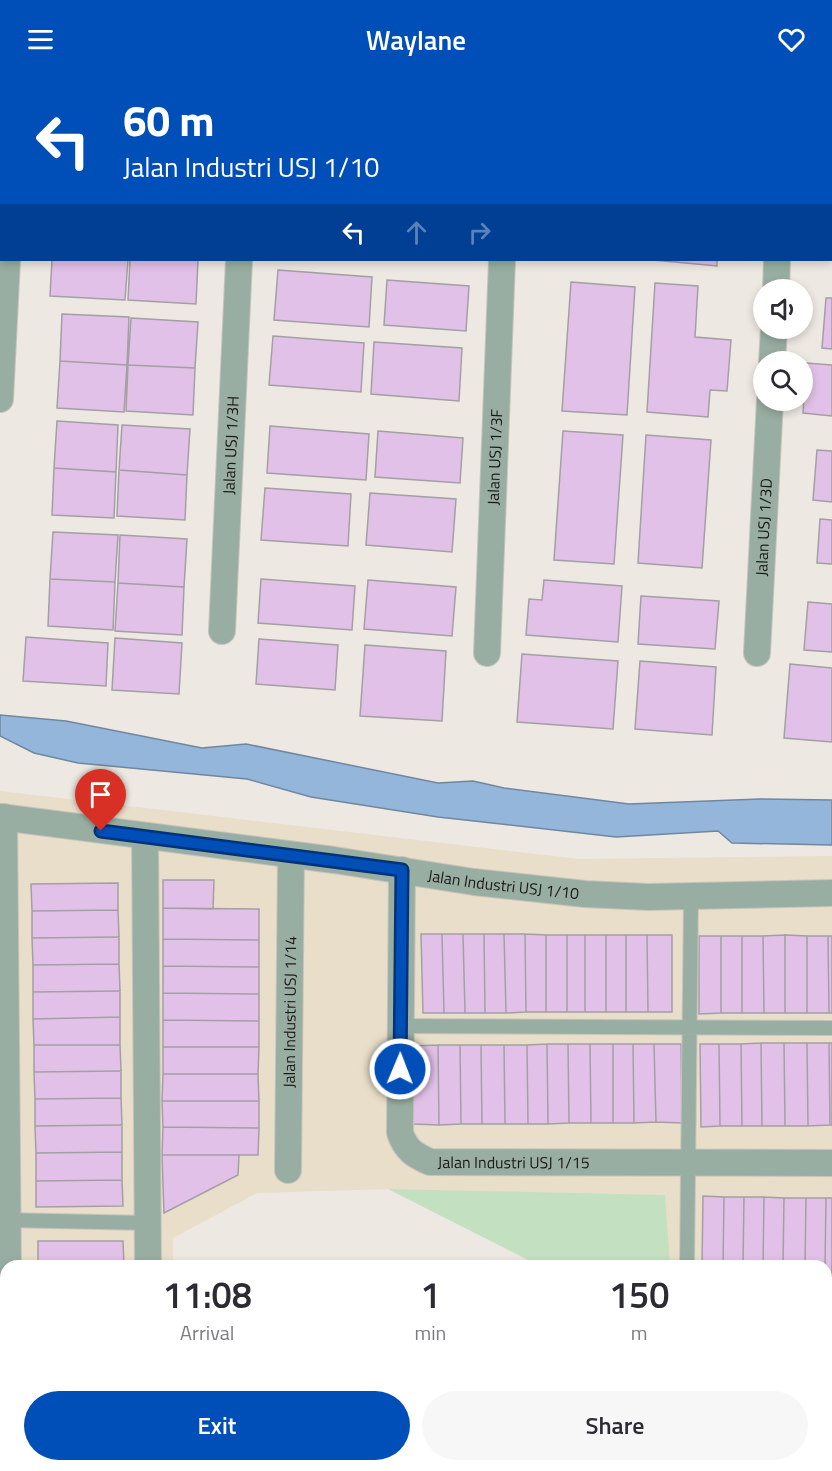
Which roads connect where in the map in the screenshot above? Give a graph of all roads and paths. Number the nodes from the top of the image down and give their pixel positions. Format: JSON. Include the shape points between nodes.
{"nodes":[{"id":1,"x":7,"y":261,"type":"edge"},
{"id":2,"x":239,"y":261,"type":"edge"},
{"id":3,"x":502,"y":261,"type":"edge"},
{"id":4,"x":777,"y":261,"type":"edge"},
{"id":5,"x":776,"y":279,"type":"edge"},
{"id":6,"x":0,"y":399,"type":"edge"},
{"id":7,"x":769,"y":411,"type":"edge"},
{"id":8,"x":222,"y":631,"type":"dead end"},
{"id":9,"x":487,"y":653,"type":"dead end"},
{"id":10,"x":757,"y":653,"type":"dead end"},
{"id":11,"x":2,"y":817,"type":"edge"},
{"id":12,"x":145,"y":836,"type":"junction"},
{"id":13,"x":291,"y":855,"type":"junction"},
{"id":14,"x":402,"y":870,"type":"junction"},
{"id":15,"x":832,"y":893,"type":"edge"},
{"id":16,"x":691,"y":897,"type":"junction"},
{"id":17,"x":401,"y":1026,"type":"junction"},
{"id":18,"x":690,"y":1027,"type":"junction"},
{"id":19,"x":832,"y":1028,"type":"edge"},
{"id":20,"x":690,"y":1162,"type":"junction"},
{"id":21,"x":832,"y":1163,"type":"edge"},
{"id":22,"x":288,"y":1170,"type":"dead end"},
{"id":23,"x":4,"y":1220,"type":"edge"},
{"id":24,"x":148,"y":1223,"type":"junction"},
{"id":25,"x":7,"y":1260,"type":"edge"},
{"id":26,"x":148,"y":1260,"type":"edge"},
{"id":27,"x":687,"y":1260,"type":"edge"}],
"edges":[{"from":1,"to":6,"type":"street"},
{"from":2,"to":8,"type":"street","name":"Jalan USJ 1/3H"},
{"from":3,"to":9,"type":"street","name":"Jalan USJ 1/3F"},
{"from":4,"to":5,"type":"street"},
{"from":7,"to":10,"type":"street","name":"Jalan USJ 1/3D"},
{"from":11,"to":12,"type":"street","name":"Jalan Industri USJ 1/10"},
{"from":11,"to":23,"type":"street"},
{"from":12,"to":13,"type":"street","name":"Jalan Industri USJ 1/10"},
{"from":12,"to":24,"type":"street"},
{"from":13,"to":14,"type":"street","name":"Jalan Industri USJ 1/10"},
{"from":13,"to":22,"type":"street","name":"Jalan Industri USJ 1/14"},
{"from":14,"to":16,"type":"street","name":"Jalan Industri USJ 1/10","via":[[585,894]]},
{"from":14,"to":17,"type":"street","name":"Jalan Industri USJ 1/15"},
{"from":15,"to":16,"type":"street","name":"Jalan Industri USJ 1/10"},
{"from":16,"to":18,"type":"lane"},
{"from":17,"to":18,"type":"lane"},
{"from":17,"to":20,"type":"street","name":"Jalan Industri USJ 1/15","via":[[400,1133],[413,1155],[430,1162]]},
{"from":18,"to":19,"type":"lane"},
{"from":18,"to":20,"type":"lane"},
{"from":20,"to":21,"type":"street","name":"Jalan Industri USJ 1/15"},
{"from":20,"to":27,"type":"lane"},
{"from":23,"to":24,"type":"lane"},
{"from":23,"to":25,"type":"street"},
{"from":24,"to":26,"type":"street"}]}
